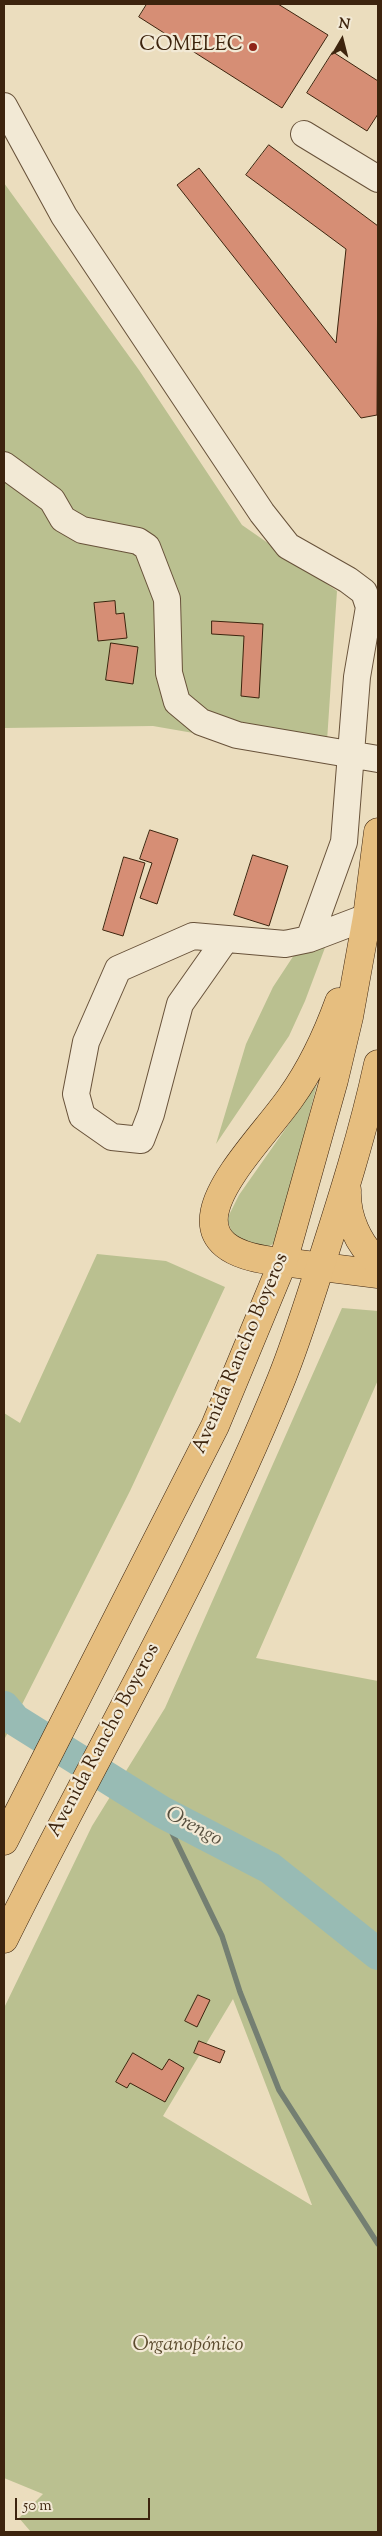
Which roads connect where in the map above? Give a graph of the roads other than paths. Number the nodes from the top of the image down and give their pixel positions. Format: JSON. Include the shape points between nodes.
{"nodes":[{"id":1,"x":4,"y":106,"type":"edge"},
{"id":2,"x":304,"y":134,"type":"dead end"},
{"id":3,"x":378,"y":179,"type":"edge"},
{"id":4,"x":4,"y":464,"type":"edge"},
{"id":5,"x":350,"y":755,"type":"junction"},
{"id":6,"x":378,"y":759,"type":"edge"},
{"id":7,"x":378,"y":832,"type":"edge"},
{"id":8,"x":367,"y":918,"type":"junction"},
{"id":9,"x":309,"y":939,"type":"junction"},
{"id":10,"x":225,"y":940,"type":"junction"},
{"id":11,"x":378,"y":1064,"type":"edge"},
{"id":12,"x":354,"y":1164,"type":"junction"},
{"id":13,"x":282,"y":1262,"type":"junction"},
{"id":14,"x":378,"y":1262,"type":"edge"},
{"id":15,"x":320,"y":1266,"type":"junction"},
{"id":16,"x":378,"y":1274,"type":"edge"},
{"id":17,"x":4,"y":1841,"type":"edge"},
{"id":18,"x":4,"y":1939,"type":"edge"}],
"edges":[{"from":1,"to":5,"type":"street","via":[[64,216],[262,513],[288,546],[364,592],[369,607],[356,677]]},
{"from":2,"to":3,"type":"street"},
{"from":4,"to":5,"type":"street","via":[[52,500],[64,519],[82,530],[138,541],[147,547],[167,599],[169,673],[177,702],[201,722],[237,735]]},
{"from":5,"to":6,"type":"street"},
{"from":5,"to":9,"type":"street","via":[[344,842]]},
{"from":7,"to":8,"type":"main road","name":"Avenida Rancho Boyeros"},
{"from":8,"to":9,"type":"street"},
{"from":8,"to":13,"type":"main road","name":"Avenida Rancho Boyeros","via":[[334,1080]]},
{"from":8,"to":13,"type":"main road","via":[[338,1005],[310,1068],[224,1186],[214,1211],[214,1230],[226,1248],[249,1257]]},
{"from":9,"to":10,"type":"street","via":[[285,944]]},
{"from":10,"to":10,"type":"street","via":[[180,1004],[141,1140],[112,1137],[82,1116],[76,1094],[86,1042],[118,969],[193,936]]},
{"from":11,"to":12,"type":"main road","name":"Avenida Rancho Boyeros"},
{"from":12,"to":14,"type":"main road","via":[[347,1187],[348,1211],[360,1241]]},
{"from":12,"to":15,"type":"main road","name":"Avenida Rancho Boyeros"},
{"from":13,"to":15,"type":"main road"},
{"from":13,"to":17,"type":"main road","name":"Avenida Rancho Boyeros","via":[[215,1426]]},
{"from":15,"to":16,"type":"main road"},
{"from":15,"to":18,"type":"main road","name":"Avenida Rancho Boyeros","via":[[282,1379],[248,1457],[178,1602]]}]}
